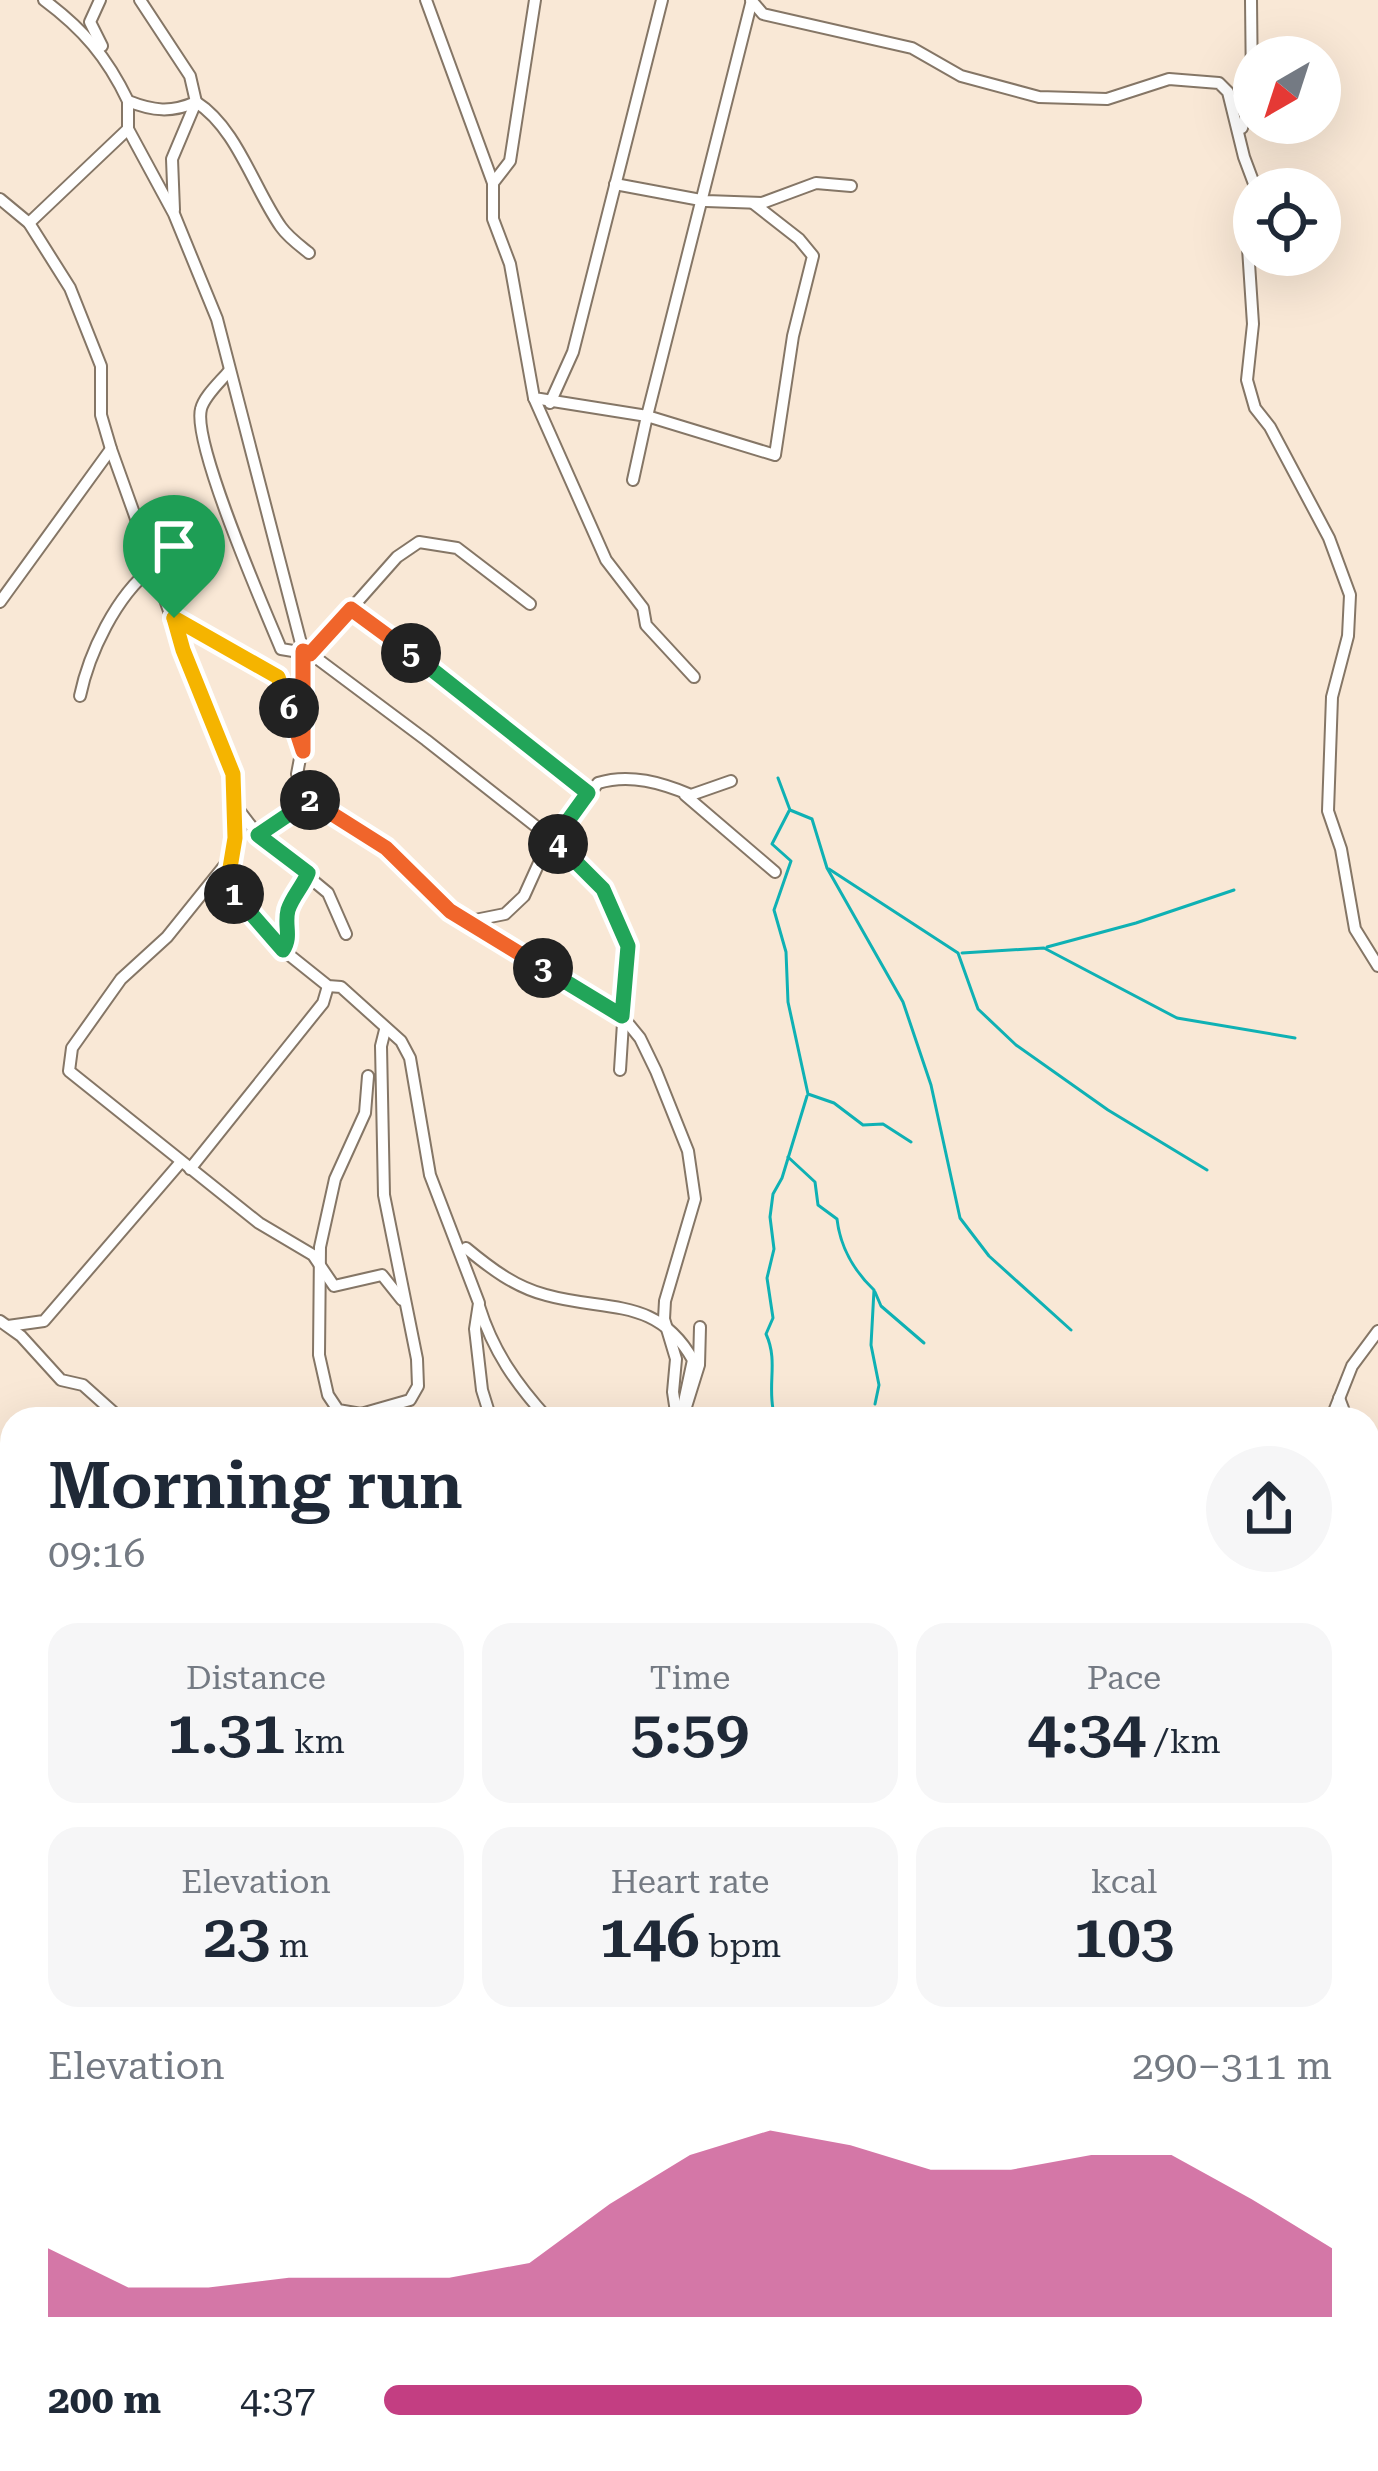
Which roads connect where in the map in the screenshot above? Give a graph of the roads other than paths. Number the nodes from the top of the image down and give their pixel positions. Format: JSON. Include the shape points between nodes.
{"nodes":[{"id":1,"x":44,"y":0,"type":"edge"},
{"id":2,"x":100,"y":0,"type":"edge"},
{"id":3,"x":140,"y":0,"type":"edge"},
{"id":4,"x":426,"y":0,"type":"edge"},
{"id":5,"x":535,"y":0,"type":"edge"},
{"id":6,"x":662,"y":0,"type":"edge"},
{"id":7,"x":752,"y":0,"type":"edge"},
{"id":8,"x":1251,"y":0,"type":"edge"},
{"id":9,"x":1251,"y":36,"type":"edge"},
{"id":10,"x":108,"y":61,"type":"junction"},
{"id":11,"x":128,"y":101,"type":"junction"},
{"id":12,"x":196,"y":102,"type":"junction"},
{"id":13,"x":1233,"y":111,"type":"edge"},
{"id":14,"x":128,"y":129,"type":"junction"},
{"id":15,"x":493,"y":183,"type":"junction"},
{"id":16,"x":615,"y":184,"type":"junction"},
{"id":17,"x":851,"y":187,"type":"dead end"},
{"id":18,"x":0,"y":199,"type":"edge"},
{"id":19,"x":703,"y":201,"type":"junction"},
{"id":20,"x":753,"y":202,"type":"junction"},
{"id":21,"x":174,"y":214,"type":"junction"},
{"id":22,"x":28,"y":223,"type":"junction"},
{"id":23,"x":309,"y":253,"type":"dead end"},
{"id":24,"x":1250,"y":276,"type":"edge"},
{"id":25,"x":229,"y":371,"type":"junction"},
{"id":26,"x":534,"y":398,"type":"junction"},
{"id":27,"x":550,"y":403,"type":"junction"},
{"id":28,"x":647,"y":416,"type":"junction"},
{"id":29,"x":111,"y":449,"type":"junction"},
{"id":30,"x":633,"y":480,"type":"dead end"},
{"id":31,"x":152,"y":568,"type":"junction"},
{"id":32,"x":0,"y":602,"type":"edge"},
{"id":33,"x":530,"y":604,"type":"dead end"},
{"id":34,"x":351,"y":609,"type":"junction"},
{"id":35,"x":174,"y":618,"type":"junction"},
{"id":36,"x":307,"y":652,"type":"junction"},
{"id":37,"x":694,"y":677,"type":"dead end"},
{"id":38,"x":80,"y":695,"type":"dead end"},
{"id":39,"x":303,"y":751,"type":"junction"},
{"id":40,"x":731,"y":781,"type":"dead end"},
{"id":41,"x":677,"y":789,"type":"junction"},
{"id":42,"x":588,"y":793,"type":"junction"},
{"id":43,"x":308,"y":798,"type":"junction"},
{"id":44,"x":236,"y":805,"type":"junction"},
{"id":45,"x":258,"y":835,"type":"junction"},
{"id":46,"x":554,"y":840,"type":"junction"},
{"id":47,"x":231,"y":858,"type":"junction"},
{"id":48,"x":775,"y":872,"type":"dead end"},
{"id":49,"x":308,"y":873,"type":"junction"},
{"id":50,"x":465,"y":922,"type":"junction"},
{"id":51,"x":346,"y":934,"type":"dead end"},
{"id":52,"x":283,"y":950,"type":"junction"},
{"id":53,"x":1378,"y":966,"type":"edge"},
{"id":54,"x":328,"y":986,"type":"junction"},
{"id":55,"x":622,"y":1016,"type":"junction"},
{"id":56,"x":385,"y":1030,"type":"junction"},
{"id":57,"x":620,"y":1070,"type":"dead end"},
{"id":58,"x":383,"y":1146,"type":"junction"},
{"id":59,"x":185,"y":1166,"type":"junction"},
{"id":60,"x":430,"y":1175,"type":"junction"},
{"id":61,"x":466,"y":1248,"type":"junction"},
{"id":62,"x":321,"y":1265,"type":"junction"},
{"id":63,"x":403,"y":1302,"type":"junction"},
{"id":64,"x":479,"y":1303,"type":"junction"},
{"id":65,"x":4,"y":1324,"type":"edge"},
{"id":66,"x":665,"y":1326,"type":"junction"},
{"id":67,"x":700,"y":1327,"type":"dead end"},
{"id":68,"x":1378,"y":1331,"type":"edge"},
{"id":69,"x":1339,"y":1398,"type":"junction"},
{"id":70,"x":108,"y":1407,"type":"edge"},
{"id":71,"x":336,"y":1407,"type":"edge"},
{"id":72,"x":386,"y":1407,"type":"edge"},
{"id":73,"x":487,"y":1407,"type":"edge"},
{"id":74,"x":538,"y":1407,"type":"edge"},
{"id":75,"x":675,"y":1407,"type":"edge"},
{"id":76,"x":682,"y":1407,"type":"edge"},
{"id":77,"x":685,"y":1407,"type":"edge"},
{"id":78,"x":1336,"y":1407,"type":"edge"},
{"id":79,"x":1342,"y":1407,"type":"edge"}],
"edges":[{"from":1,"to":10,"type":"street","via":[[80,26]]},
{"from":2,"to":10,"type":"street","via":[[90,22]]},
{"from":3,"to":12,"type":"street","via":[[190,76]]},
{"from":4,"to":15,"type":"street"},
{"from":5,"to":15,"type":"street","via":[[509,161]]},
{"from":6,"to":16,"type":"street"},
{"from":7,"to":13,"type":"street","via":[[763,14],[912,48],[962,76],[1039,97],[1107,99],[1169,80],[1220,83]]},
{"from":7,"to":19,"type":"street"},
{"from":8,"to":9,"type":"street"},
{"from":10,"to":11,"type":"street"},
{"from":11,"to":12,"type":"street","via":[[177,111]]},
{"from":11,"to":14,"type":"street"},
{"from":12,"to":21,"type":"street","via":[[172,160]]},
{"from":12,"to":23,"type":"street","via":[[224,130],[284,231]]},
{"from":14,"to":21,"type":"street"},
{"from":14,"to":22,"type":"street"},
{"from":15,"to":26,"type":"street","via":[[493,219],[510,264]]},
{"from":16,"to":19,"type":"street"},
{"from":16,"to":27,"type":"street","via":[[573,352]]},
{"from":17,"to":20,"type":"street","via":[[817,183]]},
{"from":18,"to":22,"type":"street"},
{"from":19,"to":20,"type":"street"},
{"from":19,"to":28,"type":"street"},
{"from":20,"to":28,"type":"street","via":[[813,256],[775,455]]},
{"from":21,"to":25,"type":"street"},
{"from":22,"to":29,"type":"street","via":[[70,288],[101,366]]},
{"from":24,"to":53,"type":"street","via":[[1247,380],[1255,408],[1329,538],[1350,595],[1332,698],[1328,811],[1354,929]]},
{"from":25,"to":36,"type":"street"},
{"from":25,"to":36,"type":"street","via":[[201,407],[202,436],[281,649]]},
{"from":26,"to":27,"type":"street"},
{"from":26,"to":37,"type":"street","via":[[606,560],[643,608],[646,625]]},
{"from":27,"to":28,"type":"street"},
{"from":28,"to":30,"type":"street"},
{"from":29,"to":31,"type":"street"},
{"from":29,"to":32,"type":"street"},
{"from":31,"to":35,"type":"street"},
{"from":31,"to":38,"type":"street","via":[[88,660]]},
{"from":33,"to":34,"type":"street","via":[[457,548],[419,542]]},
{"from":34,"to":36,"type":"street"},
{"from":34,"to":42,"type":"street"},
{"from":35,"to":39,"type":"street","via":[[278,677]]},
{"from":35,"to":44,"type":"street","via":[[231,765]]},
{"from":36,"to":39,"type":"street"},
{"from":36,"to":46,"type":"street"},
{"from":39,"to":43,"type":"street","via":[[298,778]]},
{"from":40,"to":41,"type":"street","via":[[698,795]]},
{"from":41,"to":42,"type":"street","via":[[628,778]]},
{"from":41,"to":48,"type":"street"},
{"from":42,"to":46,"type":"street"},
{"from":43,"to":45,"type":"street"},
{"from":43,"to":50,"type":"street","via":[[386,848]]},
{"from":44,"to":45,"type":"street"},
{"from":44,"to":47,"type":"street"},
{"from":45,"to":49,"type":"street"},
{"from":46,"to":50,"type":"street","via":[[505,914]]},
{"from":46,"to":55,"type":"street","via":[[603,889],[628,946]]},
{"from":47,"to":52,"type":"street","via":[[236,898]]},
{"from":47,"to":59,"type":"street","via":[[121,979],[68,1058],[72,1075]]},
{"from":49,"to":51,"type":"street","via":[[334,901]]},
{"from":49,"to":52,"type":"street","via":[[290,904]]},
{"from":50,"to":55,"type":"street"},
{"from":52,"to":54,"type":"street"},
{"from":54,"to":56,"type":"street","via":[[340,987]]},
{"from":54,"to":59,"type":"street","via":[[323,1003]]},
{"from":55,"to":57,"type":"street"},
{"from":55,"to":66,"type":"street","via":[[656,1071],[692,1176],[695,1199]]},
{"from":56,"to":58,"type":"street"},
{"from":56,"to":60,"type":"street","via":[[410,1058]]},
{"from":58,"to":62,"type":"street","via":[[368,1076],[360,1131],[329,1200]]},
{"from":58,"to":63,"type":"street"},
{"from":59,"to":62,"type":"street"},
{"from":59,"to":65,"type":"street","via":[[44,1321]]},
{"from":60,"to":61,"type":"street"},
{"from":60,"to":64,"type":"street"},
{"from":61,"to":64,"type":"street"},
{"from":61,"to":66,"type":"street","via":[[547,1296],[619,1306]]},
{"from":62,"to":63,"type":"street","via":[[334,1286],[382,1275]]},
{"from":62,"to":71,"type":"street","via":[[319,1354]]},
{"from":63,"to":72,"type":"street","via":[[418,1386],[410,1400]]},
{"from":64,"to":73,"type":"street"},
{"from":64,"to":74,"type":"street","via":[[503,1363]]},
{"from":65,"to":70,"type":"street","via":[[62,1380],[83,1385]]},
{"from":66,"to":75,"type":"street","via":[[676,1359]]},
{"from":66,"to":76,"type":"street","via":[[693,1360]]},
{"from":67,"to":77,"type":"street","via":[[699,1365]]},
{"from":68,"to":69,"type":"street"},
{"from":69,"to":78,"type":"street"},
{"from":69,"to":79,"type":"street"}]}
